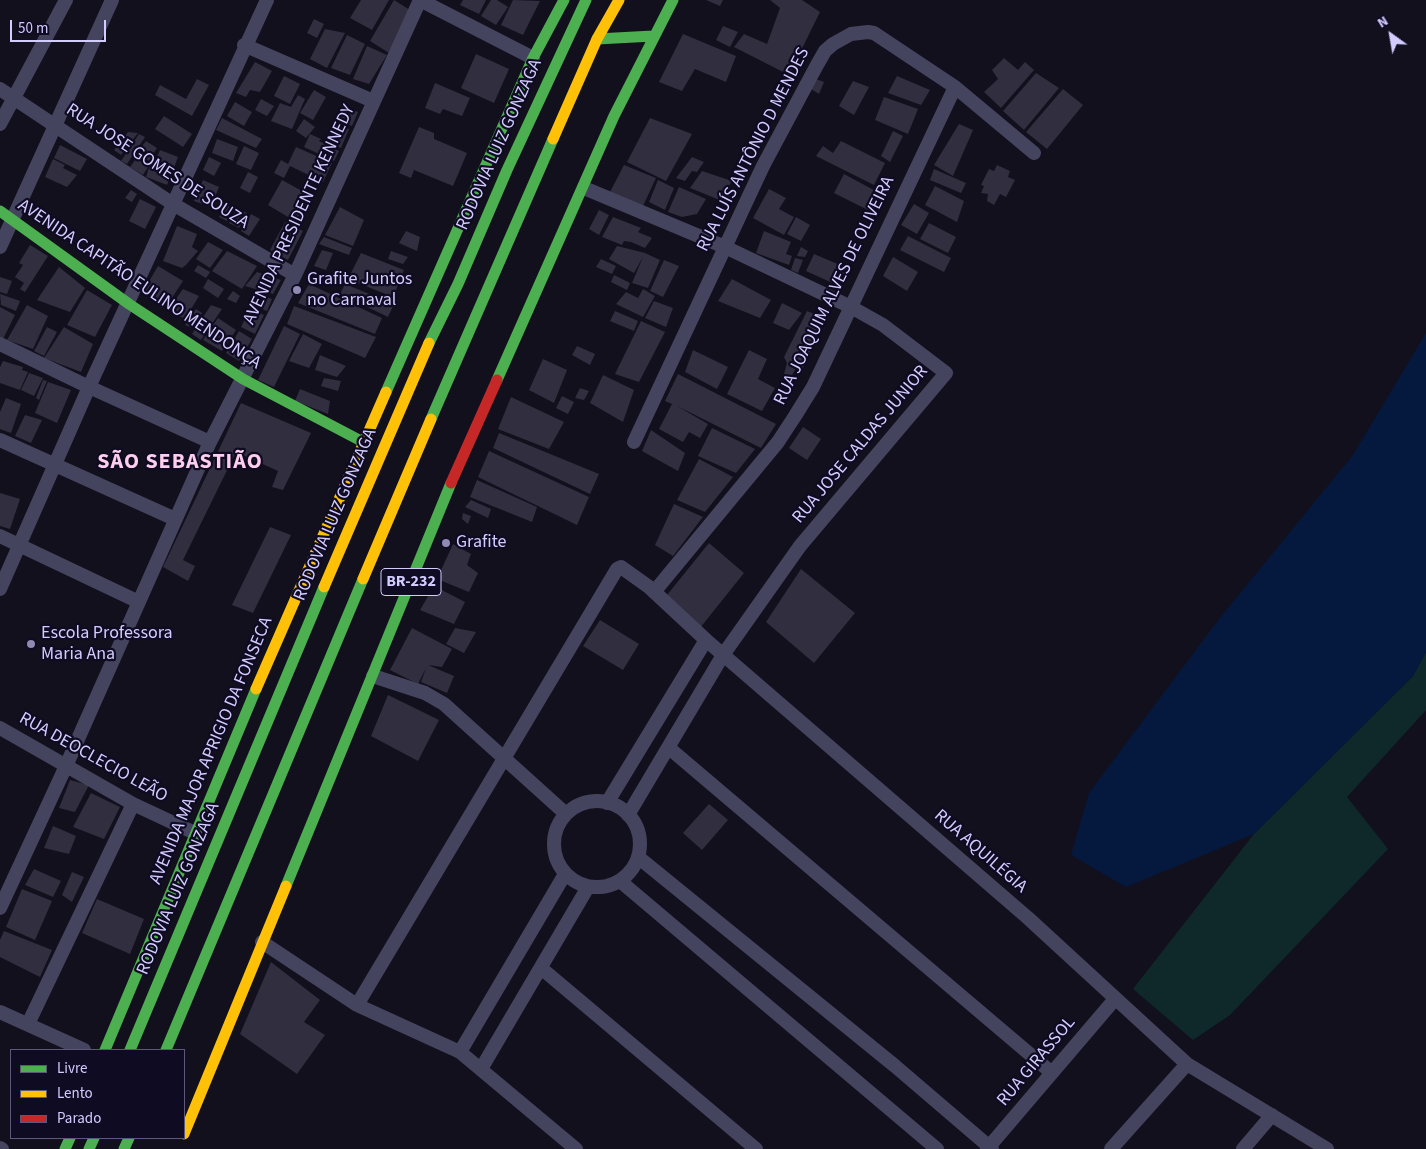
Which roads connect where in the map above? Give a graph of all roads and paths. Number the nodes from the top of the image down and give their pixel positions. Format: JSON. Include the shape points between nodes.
{"nodes":[{"id":1,"x":66,"y":0,"type":"edge"},
{"id":2,"x":112,"y":0,"type":"edge"},
{"id":3,"x":267,"y":0,"type":"edge"},
{"id":4,"x":420,"y":0,"type":"edge"},
{"id":5,"x":564,"y":0,"type":"edge"},
{"id":6,"x":586,"y":0,"type":"edge"},
{"id":7,"x":619,"y":0,"type":"edge"},
{"id":8,"x":673,"y":0,"type":"edge"},
{"id":9,"x":653,"y":36,"type":"junction"},
{"id":10,"x":597,"y":39,"type":"junction"},
{"id":11,"x":244,"y":46,"type":"junction"},
{"id":12,"x":533,"y":58,"type":"junction"},
{"id":13,"x":955,"y":87,"type":"junction"},
{"id":14,"x":0,"y":89,"type":"edge"},
{"id":15,"x":14,"y":98,"type":"junction"},
{"id":16,"x":373,"y":101,"type":"junction"},
{"id":17,"x":0,"y":124,"type":"edge"},
{"id":18,"x":57,"y":125,"type":"junction"},
{"id":19,"x":1034,"y":153,"type":"dead end"},
{"id":20,"x":584,"y":188,"type":"junction"},
{"id":21,"x":174,"y":204,"type":"junction"},
{"id":22,"x":0,"y":211,"type":"edge"},
{"id":23,"x":12,"y":219,"type":"junction"},
{"id":24,"x":0,"y":247,"type":"edge"},
{"id":25,"x":725,"y":247,"type":"junction"},
{"id":26,"x":295,"y":275,"type":"junction"},
{"id":27,"x":129,"y":304,"type":"junction"},
{"id":28,"x":851,"y":306,"type":"junction"},
{"id":29,"x":0,"y":344,"type":"edge"},
{"id":30,"x":243,"y":379,"type":"junction"},
{"id":31,"x":89,"y":387,"type":"junction"},
{"id":32,"x":0,"y":440,"type":"edge"},
{"id":33,"x":210,"y":442,"type":"junction"},
{"id":34,"x":634,"y":442,"type":"dead end"},
{"id":35,"x":365,"y":443,"type":"junction"},
{"id":36,"x":55,"y":466,"type":"junction"},
{"id":37,"x":175,"y":519,"type":"junction"},
{"id":38,"x":0,"y":536,"type":"edge"},
{"id":39,"x":20,"y":545,"type":"junction"},
{"id":40,"x":0,"y":589,"type":"edge"},
{"id":41,"x":654,"y":592,"type":"junction"},
{"id":42,"x":139,"y":602,"type":"junction"},
{"id":43,"x":706,"y":640,"type":"junction"},
{"id":44,"x":723,"y":655,"type":"junction"},
{"id":45,"x":373,"y":676,"type":"junction"},
{"id":46,"x":0,"y":728,"type":"edge"},
{"id":47,"x":669,"y":748,"type":"junction"},
{"id":48,"x":505,"y":757,"type":"junction"},
{"id":49,"x":66,"y":766,"type":"junction"},
{"id":50,"x":607,"y":802,"type":"junction"},
{"id":51,"x":133,"y":804,"type":"junction"},
{"id":52,"x":566,"y":814,"type":"junction"},
{"id":53,"x":628,"y":815,"type":"junction"},
{"id":54,"x":195,"y":834,"type":"junction"},
{"id":55,"x":638,"y":857,"type":"junction"},
{"id":56,"x":565,"y":874,"type":"junction"},
{"id":57,"x":620,"y":881,"type":"junction"},
{"id":58,"x":588,"y":887,"type":"junction"},
{"id":59,"x":0,"y":908,"type":"edge"},
{"id":60,"x":262,"y":942,"type":"junction"},
{"id":61,"x":541,"y":968,"type":"junction"},
{"id":62,"x":1115,"y":999,"type":"junction"},
{"id":63,"x":357,"y":1005,"type":"junction"},
{"id":64,"x":0,"y":1012,"type":"edge"},
{"id":65,"x":28,"y":1024,"type":"junction"},
{"id":66,"x":82,"y":1049,"type":"edge"},
{"id":67,"x":105,"y":1049,"type":"edge"},
{"id":68,"x":130,"y":1049,"type":"edge"},
{"id":69,"x":166,"y":1049,"type":"edge"},
{"id":70,"x":460,"y":1052,"type":"junction"},
{"id":71,"x":1187,"y":1064,"type":"junction"},
{"id":72,"x":481,"y":1069,"type":"junction"},
{"id":73,"x":1052,"y":1073,"type":"junction"},
{"id":74,"x":1272,"y":1115,"type":"junction"},
{"id":75,"x":185,"y":1131,"type":"edge"},
{"id":76,"x":989,"y":1148,"type":"edge"},
{"id":77,"x":576,"y":1149,"type":"edge"},
{"id":78,"x":756,"y":1149,"type":"edge"},
{"id":79,"x":937,"y":1149,"type":"edge"},
{"id":80,"x":1111,"y":1149,"type":"edge"},
{"id":81,"x":1243,"y":1149,"type":"edge"},
{"id":82,"x":1327,"y":1149,"type":"edge"}],
"edges":[{"from":1,"to":15,"type":"street"},
{"from":2,"to":18,"type":"street"},
{"from":3,"to":11,"type":"street"},
{"from":4,"to":12,"type":"street"},
{"from":4,"to":16,"type":"street","name":"AVENIDA PRESIDENTE KENNEDY"},
{"from":5,"to":12,"type":"main road","name":"AVENIDA MAJOR APRIGIO DA FONSECA"},
{"from":6,"to":68,"type":"main road","name":"RODOVIA LUIZ GONZAGA","via":[[458,284],[419,362]]},
{"from":7,"to":10,"type":"main road","number":"BR-232"},
{"from":8,"to":9,"type":"main road"},
{"from":9,"to":10,"type":"main road"},
{"from":9,"to":20,"type":"main road","number":"BR-232"},
{"from":10,"to":69,"type":"main road","number":"BR-232","via":[[476,311]]},
{"from":11,"to":16,"type":"street"},
{"from":11,"to":21,"type":"street"},
{"from":12,"to":35,"type":"main road","name":"AVENIDA MAJOR APRIGIO DA FONSECA"},
{"from":13,"to":19,"type":"street","name":"RUA LUÍS ANTÔNIO D MENDES"},
{"from":13,"to":25,"type":"street","name":"RUA LUÍS ANTÔNIO D MENDES","via":[[874,33],[850,34],[833,44],[825,51],[763,166]]},
{"from":13,"to":28,"type":"street","name":"RUA JOAQUIM ALVES DE OLIVEIRA"},
{"from":14,"to":15,"type":"street","name":"RUA JOSE GOMES DE SOUZA"},
{"from":15,"to":17,"type":"street"},
{"from":15,"to":18,"type":"street","name":"RUA JOSE GOMES DE SOUZA"},
{"from":16,"to":26,"type":"street","name":"AVENIDA PRESIDENTE KENNEDY"},
{"from":18,"to":21,"type":"street","name":"RUA JOSE GOMES DE SOUZA"},
{"from":18,"to":23,"type":"street"},
{"from":20,"to":25,"type":"street","name":"RUA JOSE CALDAS JUNIOR"},
{"from":20,"to":45,"type":"main road","number":"BR-232","via":[[434,522]]},
{"from":21,"to":26,"type":"street","name":"RUA JOSE GOMES DE SOUZA"},
{"from":21,"to":27,"type":"street"},
{"from":22,"to":23,"type":"main road","name":"AVENIDA CAPITÃO EULINO MENDONÇA"},
{"from":23,"to":24,"type":"street"},
{"from":23,"to":27,"type":"main road","name":"AVENIDA CAPITÃO EULINO MENDONÇA"},
{"from":25,"to":28,"type":"street","name":"RUA JOSE CALDAS JUNIOR"},
{"from":25,"to":34,"type":"street","name":"RUA LUÍS ANTÔNIO D MENDES"},
{"from":26,"to":30,"type":"street","name":"AVENIDA PRESIDENTE KENNEDY"},
{"from":27,"to":30,"type":"main road","name":"AVENIDA CAPITÃO EULINO MENDONÇA"},
{"from":27,"to":31,"type":"street"},
{"from":28,"to":41,"type":"street","name":"RUA JOAQUIM ALVES DE OLIVEIRA","via":[[813,387],[778,442]]},
{"from":28,"to":44,"type":"street","name":"RUA JOSE CALDAS JUNIOR","via":[[883,325],[946,374],[800,546]]},
{"from":29,"to":31,"type":"street"},
{"from":30,"to":33,"type":"street","name":"AVENIDA PRESIDENTE KENNEDY"},
{"from":30,"to":35,"type":"main road","name":"AVENIDA CAPITÃO EULINO MENDONÇA"},
{"from":31,"to":33,"type":"street"},
{"from":31,"to":36,"type":"street"},
{"from":32,"to":36,"type":"street"},
{"from":33,"to":37,"type":"street","name":"AVENIDA PRESIDENTE KENNEDY"},
{"from":35,"to":54,"type":"main road","name":"AVENIDA MAJOR APRIGIO DA FONSECA"},
{"from":36,"to":37,"type":"street"},
{"from":36,"to":39,"type":"street"},
{"from":37,"to":42,"type":"street","name":"AVENIDA PRESIDENTE KENNEDY"},
{"from":38,"to":39,"type":"street"},
{"from":39,"to":40,"type":"street"},
{"from":39,"to":42,"type":"street"},
{"from":41,"to":43,"type":"street","name":"RUA AQUILÉGIA"},
{"from":41,"to":48,"type":"street","name":"RUA AQUILÉGIA","via":[[621,567],[618,569]]},
{"from":42,"to":49,"type":"street","name":"AVENIDA PRESIDENTE KENNEDY"},
{"from":43,"to":44,"type":"street","name":"RUA AQUILÉGIA"},
{"from":43,"to":50,"type":"street"},
{"from":44,"to":47,"type":"street"},
{"from":44,"to":62,"type":"street","name":"RUA AQUILÉGIA","via":[[1028,918]]},
{"from":45,"to":48,"type":"street","via":[[437,699]]},
{"from":45,"to":60,"type":"main road","number":"BR-232"},
{"from":46,"to":49,"type":"street","name":"RUA DEOCLECIO LEÃO"},
{"from":47,"to":53,"type":"street"},
{"from":47,"to":73,"type":"street"},
{"from":48,"to":52,"type":"street"},
{"from":48,"to":63,"type":"street"},
{"from":49,"to":51,"type":"street","name":"RUA DEOCLECIO LEÃO"},
{"from":49,"to":59,"type":"street","name":"AVENIDA PRESIDENTE KENNEDY"},
{"from":50,"to":52,"type":"street","via":[[593,801]]},
{"from":50,"to":53,"type":"street"},
{"from":51,"to":54,"type":"street","name":"RUA DEOCLECIO LEÃO"},
{"from":51,"to":65,"type":"street"},
{"from":52,"to":56,"type":"street","via":[[554,838],[556,857]]},
{"from":53,"to":55,"type":"street","via":[[639,834]]},
{"from":54,"to":67,"type":"main road","name":"AVENIDA MAJOR APRIGIO DA FONSECA"},
{"from":55,"to":57,"type":"street"},
{"from":55,"to":76,"type":"street","via":[[887,1059]]},
{"from":56,"to":58,"type":"street"},
{"from":56,"to":70,"type":"street"},
{"from":57,"to":58,"type":"street"},
{"from":57,"to":79,"type":"street"},
{"from":58,"to":61,"type":"street"},
{"from":60,"to":63,"type":"street"},
{"from":60,"to":75,"type":"main road","number":"BR-232"},
{"from":61,"to":72,"type":"street"},
{"from":61,"to":78,"type":"street"},
{"from":62,"to":71,"type":"street","name":"RUA AQUILÉGIA"},
{"from":62,"to":73,"type":"street","name":"RUA GIRASSOL"},
{"from":63,"to":70,"type":"street"},
{"from":64,"to":65,"type":"street"},
{"from":65,"to":66,"type":"street"},
{"from":70,"to":72,"type":"street"},
{"from":71,"to":74,"type":"street","name":"RUA AQUILÉGIA"},
{"from":71,"to":80,"type":"street"},
{"from":72,"to":77,"type":"street"},
{"from":73,"to":76,"type":"street","name":"RUA GIRASSOL"},
{"from":74,"to":81,"type":"street"},
{"from":74,"to":82,"type":"street","name":"RUA AQUILÉGIA"}]}
